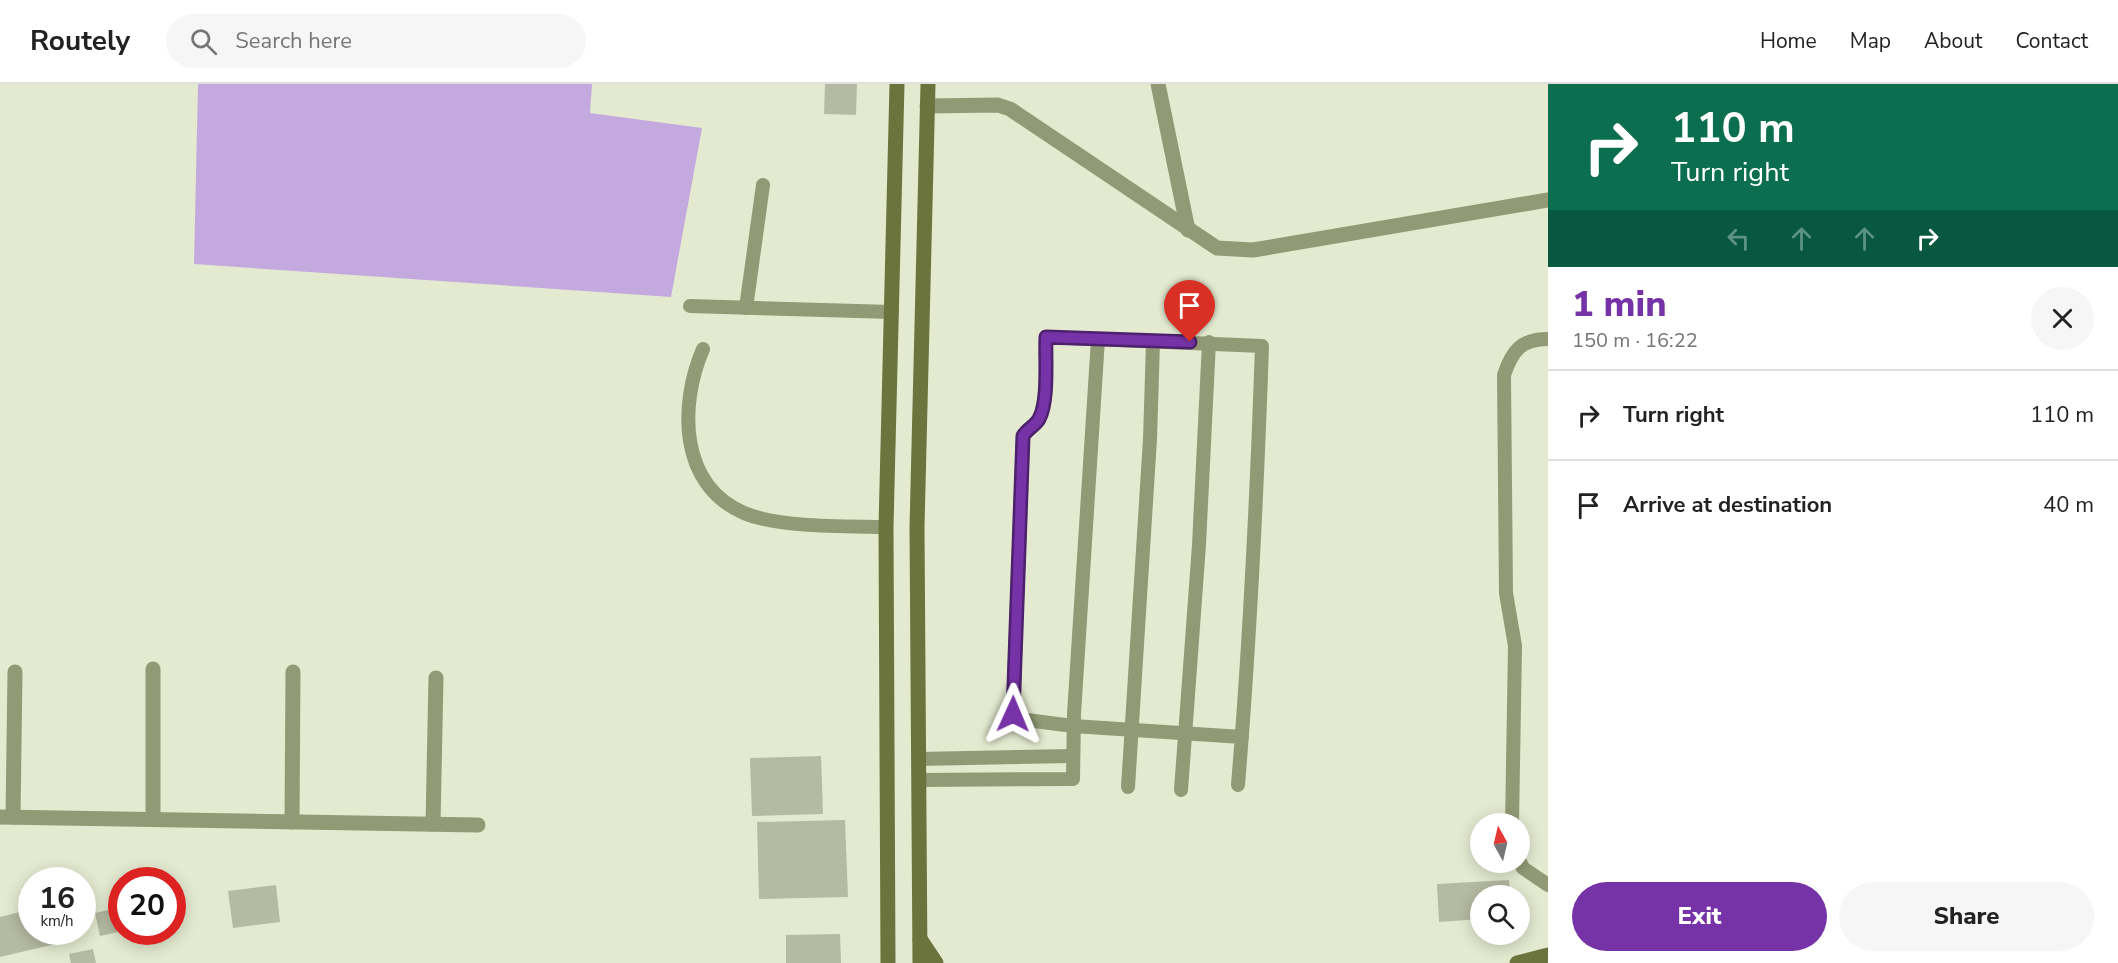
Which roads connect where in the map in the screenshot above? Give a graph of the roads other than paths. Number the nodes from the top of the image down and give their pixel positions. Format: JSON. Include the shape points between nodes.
{"nodes":[{"id":1,"x":897,"y":84,"type":"edge"},
{"id":2,"x":928,"y":84,"type":"edge"},
{"id":3,"x":1158,"y":84,"type":"edge"},
{"id":4,"x":927,"y":106,"type":"junction"},
{"id":5,"x":763,"y":185,"type":"dead end"},
{"id":6,"x":1548,"y":200,"type":"edge"},
{"id":7,"x":1188,"y":230,"type":"junction"},
{"id":8,"x":690,"y":306,"type":"dead end"},
{"id":9,"x":746,"y":308,"type":"junction"},
{"id":10,"x":892,"y":312,"type":"junction"},
{"id":11,"x":1098,"y":339,"type":"junction"},
{"id":12,"x":1548,"y":339,"type":"edge"},
{"id":13,"x":1153,"y":342,"type":"junction"},
{"id":14,"x":1209,"y":342,"type":"junction"},
{"id":15,"x":703,"y":349,"type":"dead end"},
{"id":16,"x":885,"y":527,"type":"junction"},
{"id":17,"x":153,"y":669,"type":"dead end"},
{"id":18,"x":15,"y":672,"type":"dead end"},
{"id":19,"x":293,"y":672,"type":"dead end"},
{"id":20,"x":436,"y":678,"type":"dead end"},
{"id":21,"x":1073,"y":726,"type":"junction"},
{"id":22,"x":1130,"y":730,"type":"junction"},
{"id":23,"x":1186,"y":734,"type":"junction"},
{"id":24,"x":1242,"y":737,"type":"junction"},
{"id":25,"x":1073,"y":756,"type":"junction"},
{"id":26,"x":919,"y":759,"type":"junction"},
{"id":27,"x":919,"y":780,"type":"junction"},
{"id":28,"x":1238,"y":785,"type":"dead end"},
{"id":29,"x":1128,"y":787,"type":"dead end"},
{"id":30,"x":1181,"y":790,"type":"dead end"},
{"id":31,"x":1512,"y":813,"type":"edge"},
{"id":32,"x":6,"y":817,"type":"edge"},
{"id":33,"x":153,"y":819,"type":"junction"},
{"id":34,"x":292,"y":822,"type":"junction"},
{"id":35,"x":433,"y":824,"type":"junction"},
{"id":36,"x":478,"y":825,"type":"dead end"},
{"id":37,"x":1530,"y":873,"type":"edge"},
{"id":38,"x":1548,"y":885,"type":"edge"},
{"id":39,"x":920,"y":939,"type":"junction"},
{"id":40,"x":1548,"y":955,"type":"edge"},
{"id":41,"x":888,"y":963,"type":"edge"},
{"id":42,"x":920,"y":963,"type":"edge"},
{"id":43,"x":936,"y":963,"type":"edge"},
{"id":44,"x":1517,"y":963,"type":"edge"}],
"edges":[{"from":1,"to":10,"type":"main road"},
{"from":2,"to":4,"type":"main road"},
{"from":3,"to":7,"type":"street"},
{"from":4,"to":7,"type":"street","via":[[998,105],[1010,109]]},
{"from":4,"to":26,"type":"main road","via":[[918,527]]},
{"from":5,"to":9,"type":"lane"},
{"from":6,"to":7,"type":"street","via":[[1253,250],[1217,248]]},
{"from":8,"to":9,"type":"lane"},
{"from":9,"to":10,"type":"lane"},
{"from":10,"to":16,"type":"main road"},
{"from":11,"to":13,"type":"lane"},
{"from":11,"to":21,"type":"lane"},
{"from":11,"to":21,"type":"lane","via":[[1046,337],[1044,402],[1038,420],[1023,436],[1021,458],[1012,711],[1018,719]]},
{"from":12,"to":31,"type":"lane","via":[[1525,344],[1511,354],[1504,375],[1506,594],[1515,646]]},
{"from":13,"to":14,"type":"lane"},
{"from":13,"to":22,"type":"lane"},
{"from":14,"to":23,"type":"lane"},
{"from":14,"to":24,"type":"lane","via":[[1262,346]]},
{"from":15,"to":16,"type":"lane","via":[[691,383],[687,426],[699,470],[725,503],[746,514],[777,520]]},
{"from":16,"to":41,"type":"main road"},
{"from":17,"to":33,"type":"street"},
{"from":18,"to":32,"type":"street"},
{"from":19,"to":34,"type":"street"},
{"from":20,"to":35,"type":"street"},
{"from":21,"to":22,"type":"lane"},
{"from":21,"to":25,"type":"lane"},
{"from":22,"to":23,"type":"lane"},
{"from":22,"to":29,"type":"lane"},
{"from":23,"to":24,"type":"lane"},
{"from":23,"to":30,"type":"lane"},
{"from":24,"to":28,"type":"lane"},
{"from":25,"to":26,"type":"lane"},
{"from":25,"to":27,"type":"lane","via":[[1073,779]]},
{"from":26,"to":27,"type":"main road"},
{"from":27,"to":39,"type":"main road"},
{"from":32,"to":33,"type":"street"},
{"from":33,"to":34,"type":"street"},
{"from":34,"to":35,"type":"street"},
{"from":35,"to":36,"type":"street"},
{"from":37,"to":38,"type":"lane"},
{"from":39,"to":42,"type":"main road"},
{"from":39,"to":43,"type":"main road"},
{"from":40,"to":44,"type":"main road"}]}
